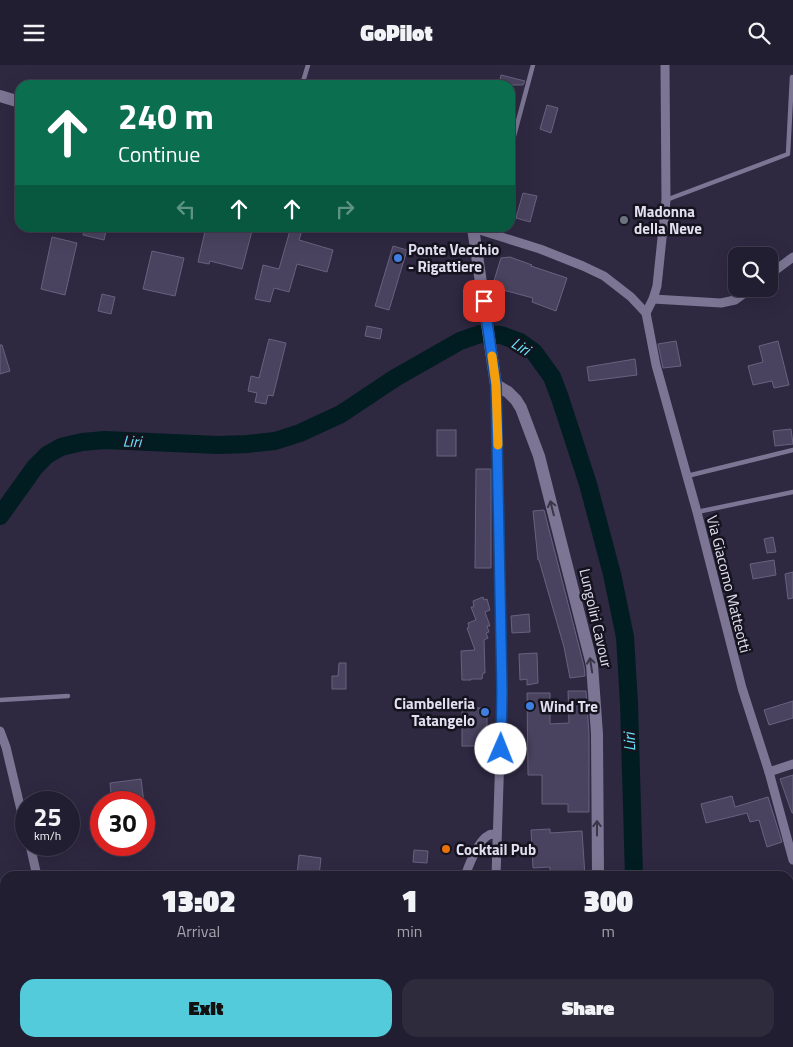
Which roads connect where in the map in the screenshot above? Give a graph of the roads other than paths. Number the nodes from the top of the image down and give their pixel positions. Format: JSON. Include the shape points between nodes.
{"nodes":[{"id":1,"x":308,"y":65,"type":"edge"},
{"id":2,"x":533,"y":65,"type":"edge"},
{"id":3,"x":665,"y":65,"type":"edge"},
{"id":4,"x":792,"y":77,"type":"dead end"},
{"id":5,"x":304,"y":80,"type":"edge"},
{"id":6,"x":0,"y":96,"type":"edge"},
{"id":7,"x":15,"y":100,"type":"edge"},
{"id":8,"x":515,"y":132,"type":"edge"},
{"id":9,"x":666,"y":200,"type":"junction"},
{"id":10,"x":473,"y":232,"type":"edge"},
{"id":11,"x":494,"y":232,"type":"edge"},
{"id":12,"x":793,"y":257,"type":"edge"},
{"id":13,"x":778,"y":268,"type":"edge"},
{"id":14,"x":739,"y":297,"type":"edge"},
{"id":15,"x":653,"y":299,"type":"junction"},
{"id":16,"x":646,"y":313,"type":"junction"},
{"id":17,"x":496,"y":380,"type":"junction"},
{"id":18,"x":793,"y":450,"type":"edge"},
{"id":19,"x":687,"y":476,"type":"junction"},
{"id":20,"x":793,"y":492,"type":"edge"},
{"id":21,"x":697,"y":512,"type":"junction"},
{"id":22,"x":68,"y":696,"type":"dead end"},
{"id":23,"x":0,"y":701,"type":"edge"},
{"id":24,"x":0,"y":731,"type":"edge"},
{"id":25,"x":793,"y":765,"type":"edge"},
{"id":26,"x":769,"y":772,"type":"junction"},
{"id":27,"x":16,"y":791,"type":"edge"},
{"id":28,"x":497,"y":834,"type":"junction"},
{"id":29,"x":32,"y":856,"type":"edge"},
{"id":30,"x":793,"y":860,"type":"edge"},
{"id":31,"x":36,"y":871,"type":"edge"},
{"id":32,"x":466,"y":871,"type":"edge"},
{"id":33,"x":496,"y":871,"type":"edge"},
{"id":34,"x":598,"y":871,"type":"edge"}],
"edges":[{"from":1,"to":5,"type":"lane"},
{"from":2,"to":8,"type":"lane"},
{"from":3,"to":9,"type":"street"},
{"from":4,"to":9,"type":"lane","via":[[788,154]]},
{"from":6,"to":7,"type":"street"},
{"from":9,"to":15,"type":"street"},
{"from":10,"to":17,"type":"street"},
{"from":11,"to":16,"type":"street","via":[[604,276]]},
{"from":12,"to":13,"type":"street"},
{"from":14,"to":15,"type":"street","via":[[722,303]]},
{"from":15,"to":16,"type":"street"},
{"from":16,"to":19,"type":"street","name":"Via Giacomo Matteotti","via":[[656,365]]},
{"from":17,"to":28,"type":"street","via":[[502,691]]},
{"from":34,"to":17,"type":"street","name":"Lungoliri Cavour","one_way":true,"via":[[597,734],[592,665],[539,456],[521,408]]},
{"from":18,"to":19,"type":"lane"},
{"from":19,"to":21,"type":"street","name":"Via Giacomo Matteotti"},
{"from":20,"to":21,"type":"lane"},
{"from":21,"to":26,"type":"street","name":"Via Giacomo Matteotti","via":[[742,688]]},
{"from":22,"to":23,"type":"lane"},
{"from":24,"to":27,"type":"street"},
{"from":25,"to":26,"type":"street"},
{"from":26,"to":30,"type":"street","name":"Via Giacomo Matteotti"},
{"from":28,"to":32,"type":"street","via":[[490,834],[482,840]]},
{"from":28,"to":33,"type":"street"},
{"from":29,"to":31,"type":"street"}]}
